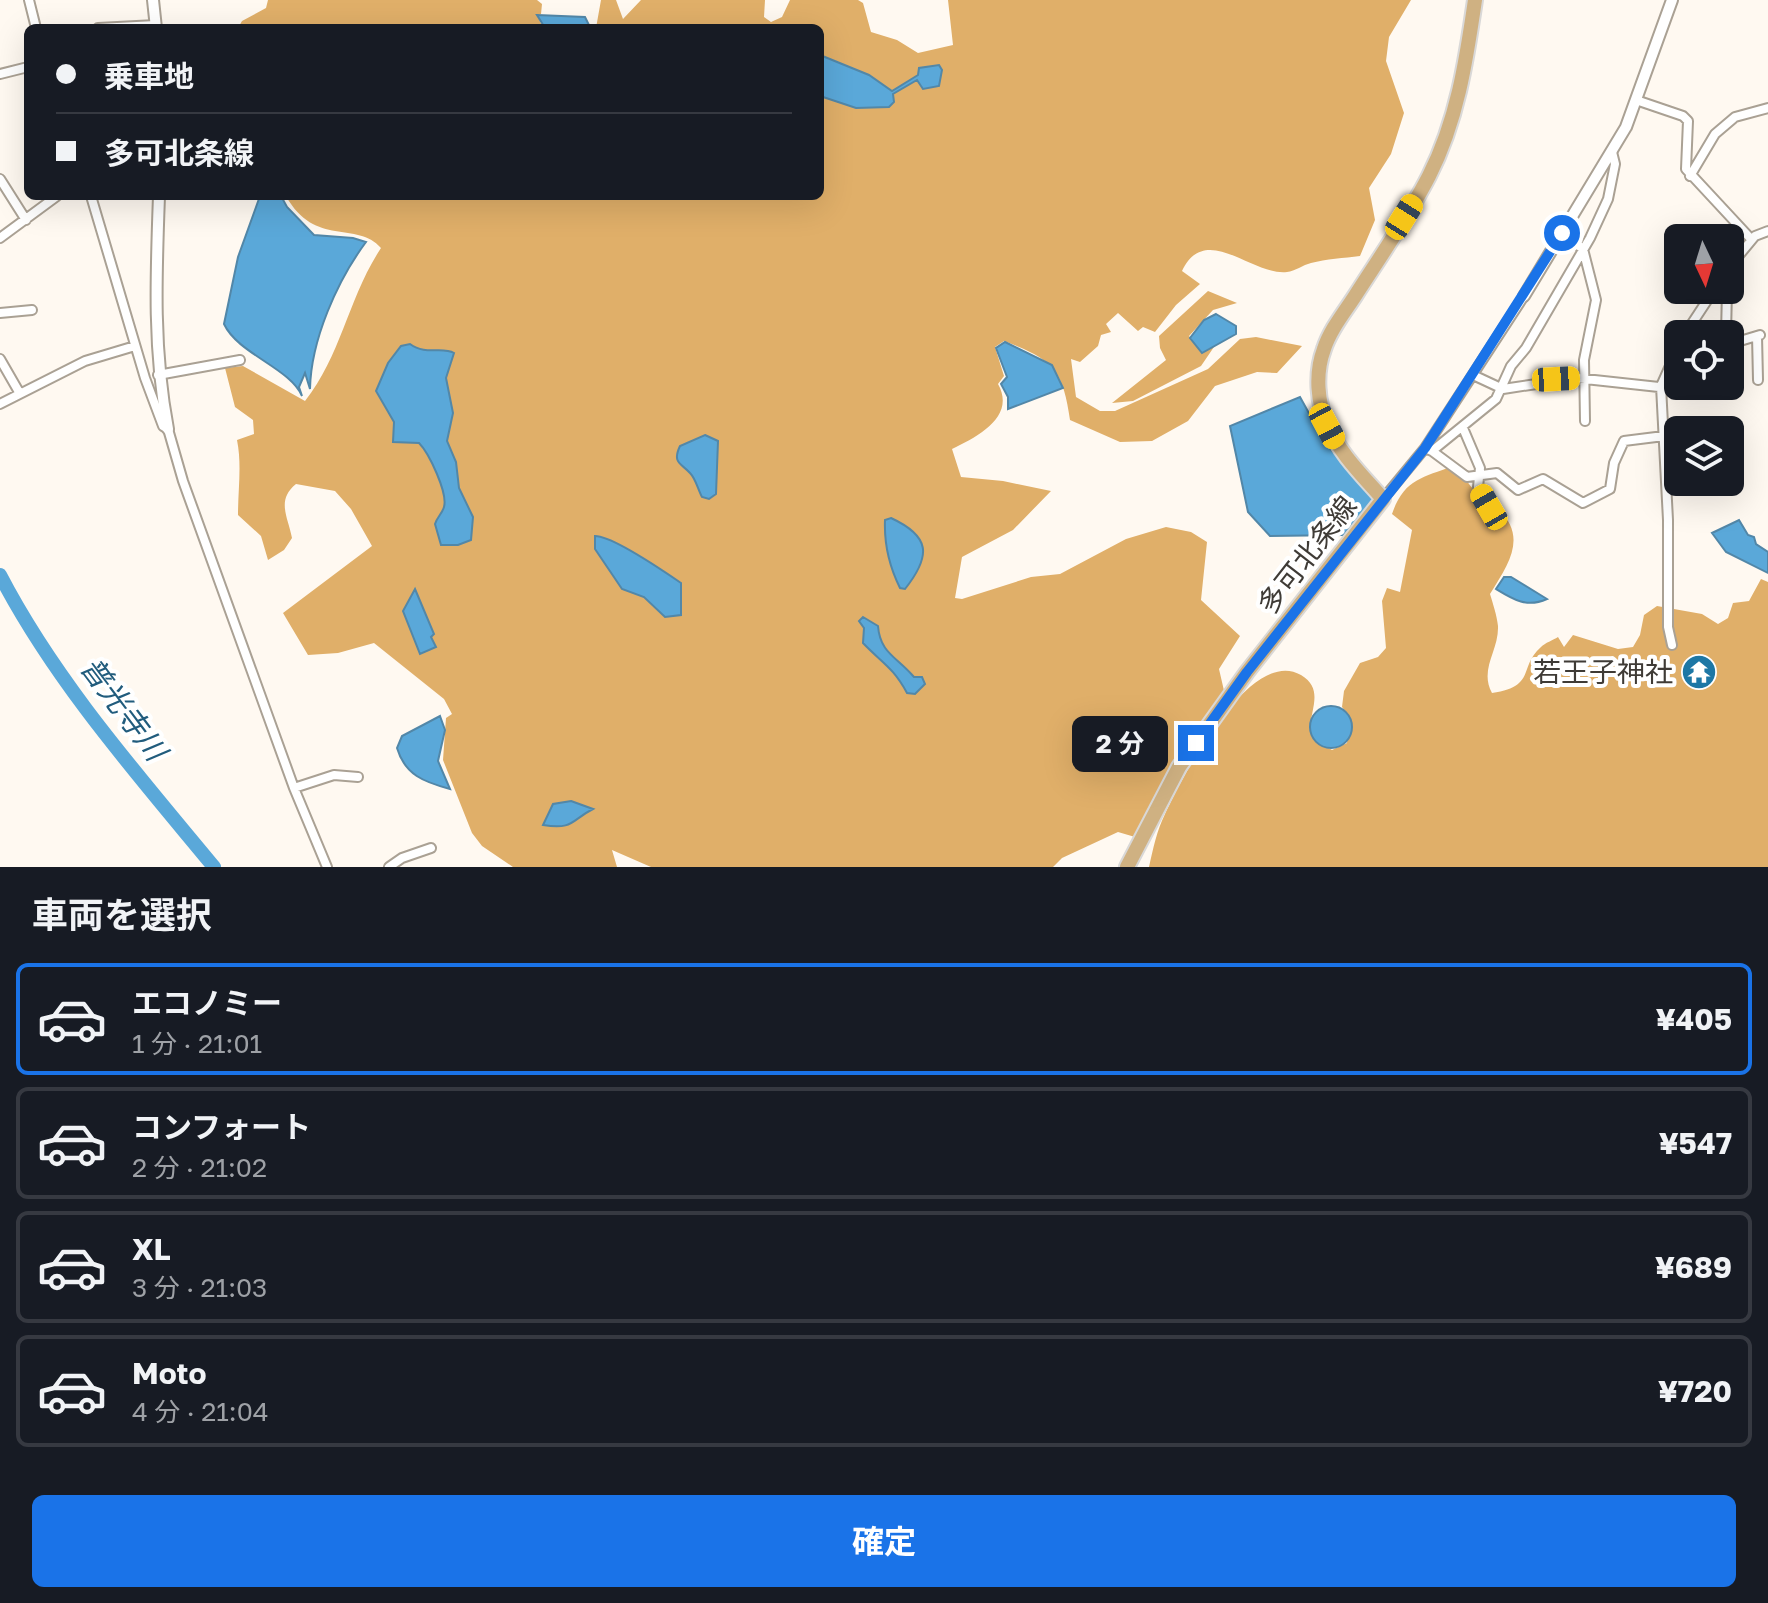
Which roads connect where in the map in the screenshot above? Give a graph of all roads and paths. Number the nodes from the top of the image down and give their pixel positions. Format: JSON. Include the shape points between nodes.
{"nodes":[{"id":1,"x":29,"y":0,"type":"edge"},
{"id":2,"x":153,"y":0,"type":"edge"},
{"id":3,"x":1475,"y":0,"type":"edge"},
{"id":4,"x":1672,"y":0,"type":"edge"},
{"id":5,"x":35,"y":24,"type":"edge"},
{"id":6,"x":156,"y":24,"type":"edge"},
{"id":7,"x":24,"y":68,"type":"edge"},
{"id":8,"x":0,"y":74,"type":"edge"},
{"id":9,"x":1636,"y":100,"type":"junction"},
{"id":10,"x":1768,"y":108,"type":"edge"},
{"id":11,"x":1612,"y":152,"type":"junction"},
{"id":12,"x":1690,"y":176,"type":"junction"},
{"id":13,"x":0,"y":179,"type":"edge"},
{"id":14,"x":52,"y":200,"type":"edge"},
{"id":15,"x":92,"y":200,"type":"edge"},
{"id":16,"x":159,"y":200,"type":"edge"},
{"id":17,"x":26,"y":220,"type":"junction"},
{"id":18,"x":1768,"y":231,"type":"edge"},
{"id":19,"x":1562,"y":233,"type":"junction"},
{"id":20,"x":0,"y":238,"type":"edge"},
{"id":21,"x":1751,"y":239,"type":"junction"},
{"id":22,"x":1744,"y":248,"type":"edge"},
{"id":23,"x":1583,"y":249,"type":"junction"},
{"id":24,"x":1524,"y":296,"type":"joint"},
{"id":25,"x":32,"y":310,"type":"dead end"},
{"id":26,"x":0,"y":313,"type":"edge"},
{"id":27,"x":1744,"y":340,"type":"edge"},
{"id":28,"x":135,"y":346,"type":"junction"},
{"id":29,"x":0,"y":359,"type":"edge"},
{"id":30,"x":240,"y":360,"type":"dead end"},
{"id":31,"x":1473,"y":375,"type":"junction"},
{"id":32,"x":158,"y":376,"type":"junction"},
{"id":33,"x":145,"y":378,"type":"junction"},
{"id":34,"x":1664,"y":378,"type":"edge"},
{"id":35,"x":1585,"y":379,"type":"junction"},
{"id":36,"x":1758,"y":380,"type":"dead end"},
{"id":37,"x":1661,"y":386,"type":"junction"},
{"id":38,"x":1664,"y":386,"type":"edge"},
{"id":39,"x":1501,"y":388,"type":"junction"},
{"id":40,"x":19,"y":392,"type":"junction"},
{"id":41,"x":0,"y":404,"type":"edge"},
{"id":42,"x":1585,"y":421,"type":"dead end"},
{"id":43,"x":1463,"y":428,"type":"junction"},
{"id":44,"x":168,"y":429,"type":"junction"},
{"id":45,"x":1664,"y":436,"type":"joint"},
{"id":46,"x":1428,"y":449,"type":"junction"},
{"id":47,"x":1478,"y":477,"type":"junction"},
{"id":48,"x":1667,"y":496,"type":"edge"},
{"id":49,"x":1383,"y":499,"type":"junction"},
{"id":50,"x":1489,"y":507,"type":"dead end"},
{"id":51,"x":1672,"y":645,"type":"dead end"},
{"id":52,"x":358,"y":777,"type":"dead end"},
{"id":53,"x":294,"y":788,"type":"junction"},
{"id":54,"x":431,"y":848,"type":"dead end"},
{"id":55,"x":327,"y":867,"type":"edge"},
{"id":56,"x":389,"y":867,"type":"edge"},
{"id":57,"x":1127,"y":867,"type":"edge"}],
"edges":[{"from":1,"to":5,"type":"street"},
{"from":2,"to":6,"type":"street"},
{"from":3,"to":49,"type":"main road","name":"多可北条線","via":[[1447,138],[1428,179],[1340,319],[1320,366],[1327,426],[1338,447]]},
{"from":4,"to":9,"type":"street"},
{"from":7,"to":8,"type":"street"},
{"from":9,"to":11,"type":"street"},
{"from":9,"to":12,"type":"street","via":[[1688,121]]},
{"from":10,"to":12,"type":"street","via":[[1735,117],[1715,134]]},
{"from":11,"to":19,"type":"street"},
{"from":11,"to":23,"type":"street","via":[[1615,164],[1608,199]]},
{"from":12,"to":21,"type":"street"},
{"from":13,"to":17,"type":"street"},
{"from":14,"to":17,"type":"street"},
{"from":15,"to":28,"type":"street"},
{"from":16,"to":32,"type":"street","via":[[154,323]]},
{"from":17,"to":20,"type":"street"},
{"from":18,"to":21,"type":"street"},
{"from":19,"to":23,"type":"street"},
{"from":19,"to":24,"type":"street"},
{"from":21,"to":22,"type":"street"},
{"from":23,"to":35,"type":"street","via":[[1596,300]]},
{"from":23,"to":39,"type":"street"},
{"from":24,"to":31,"type":"street"},
{"from":25,"to":26,"type":"street"},
{"from":27,"to":36,"type":"street","via":[[1759,335]]},
{"from":28,"to":33,"type":"street"},
{"from":28,"to":40,"type":"street","via":[[85,361]]},
{"from":29,"to":40,"type":"street"},
{"from":30,"to":32,"type":"street"},
{"from":31,"to":39,"type":"street"},
{"from":31,"to":46,"type":"street"},
{"from":32,"to":33,"type":"street"},
{"from":32,"to":44,"type":"street"},
{"from":33,"to":44,"type":"street"},
{"from":34,"to":37,"type":"street"},
{"from":35,"to":37,"type":"street"},
{"from":35,"to":39,"type":"street"},
{"from":35,"to":42,"type":"street"},
{"from":37,"to":38,"type":"street"},
{"from":37,"to":45,"type":"street"},
{"from":39,"to":43,"type":"street"},
{"from":40,"to":41,"type":"street"},
{"from":43,"to":46,"type":"street"},
{"from":43,"to":47,"type":"street","via":[[1475,450]]},
{"from":44,"to":53,"type":"street"},
{"from":45,"to":47,"type":"street","via":[[1624,441],[1610,489],[1583,503],[1543,479],[1518,490],[1497,473]]},
{"from":46,"to":47,"type":"street","via":[[1460,473]]},
{"from":46,"to":49,"type":"street"},
{"from":47,"to":50,"type":"street"},
{"from":48,"to":51,"type":"street"},
{"from":49,"to":57,"type":"main road","name":"多可北条線","via":[[1179,767]]},
{"from":52,"to":53,"type":"street","via":[[334,775]]},
{"from":53,"to":55,"type":"street"},
{"from":54,"to":56,"type":"street"}]}
